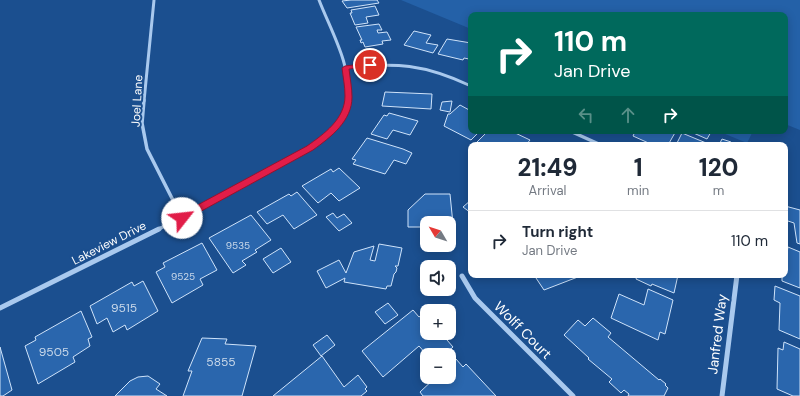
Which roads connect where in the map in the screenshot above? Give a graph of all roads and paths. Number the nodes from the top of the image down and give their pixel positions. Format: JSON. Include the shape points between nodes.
{"nodes":[{"id":1,"x":154,"y":0,"type":"edge"},
{"id":2,"x":319,"y":0,"type":"edge"},
{"id":3,"x":345,"y":68,"type":"junction"},
{"id":4,"x":468,"y":85,"type":"edge"},
{"id":5,"x":577,"y":134,"type":"edge"},
{"id":6,"x":594,"y":142,"type":"edge"},
{"id":7,"x":182,"y":218,"type":"junction"},
{"id":8,"x":462,"y":276,"type":"dead end"},
{"id":9,"x":737,"y":278,"type":"edge"},
{"id":10,"x":0,"y":308,"type":"edge"},
{"id":11,"x":573,"y":396,"type":"edge"},
{"id":12,"x":722,"y":396,"type":"edge"}],
"edges":[{"from":1,"to":7,"type":"street","name":"Joel Lane","via":[[142,123],[147,149]]},
{"from":2,"to":3,"type":"street","name":"Lakeview Drive"},
{"from":3,"to":4,"type":"street","via":[[370,65],[417,66]]},
{"from":3,"to":7,"type":"street","name":"Lakeview Drive","via":[[348,104],[341,120],[328,135],[310,148]]},
{"from":5,"to":6,"type":"street"},
{"from":7,"to":10,"type":"street","name":"Lakeview Drive"},
{"from":8,"to":11,"type":"street","name":"Wolff Court","via":[[475,298]]},
{"from":9,"to":12,"type":"street","name":"Janfred Way"}]}
